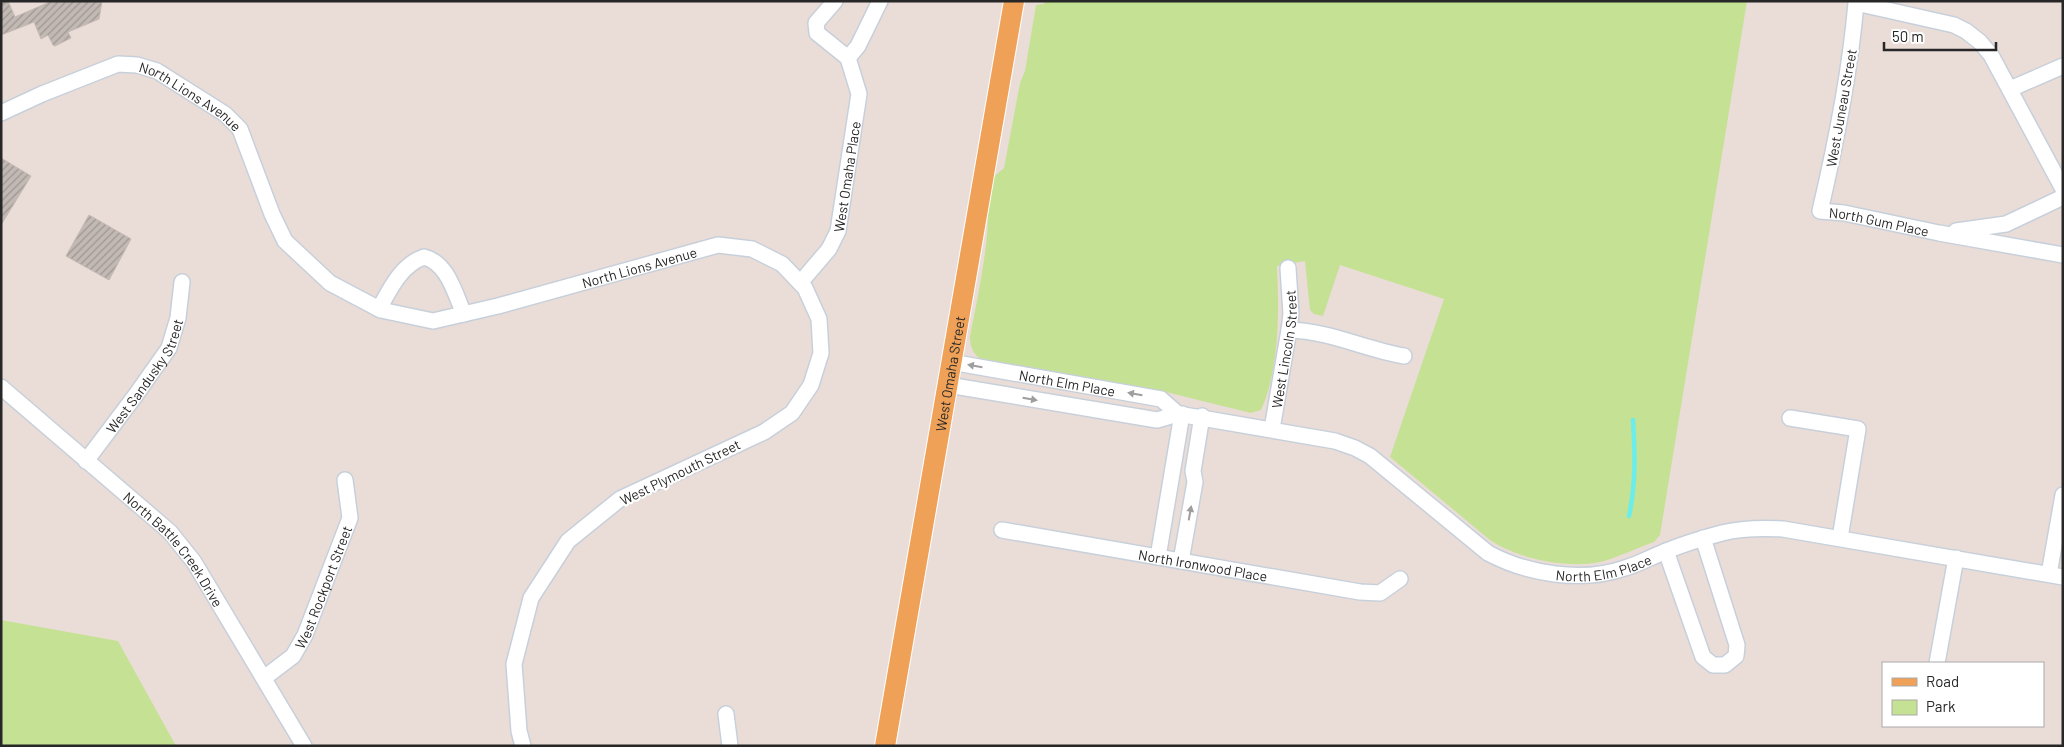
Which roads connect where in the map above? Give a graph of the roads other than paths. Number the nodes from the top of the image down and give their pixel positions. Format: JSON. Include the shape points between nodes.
{"nodes":[{"id":1,"x":835,"y":1,"type":"edge"},
{"id":2,"x":880,"y":1,"type":"edge"},
{"id":3,"x":1014,"y":1,"type":"edge"},
{"id":4,"x":848,"y":58,"type":"junction"},
{"id":5,"x":2063,"y":66,"type":"edge"},
{"id":6,"x":2010,"y":88,"type":"junction"},
{"id":7,"x":1,"y":113,"type":"edge"},
{"id":8,"x":2063,"y":189,"type":"edge"},
{"id":9,"x":2063,"y":197,"type":"edge"},
{"id":10,"x":1820,"y":211,"type":"joint"},
{"id":11,"x":1939,"y":233,"type":"junction"},
{"id":12,"x":2063,"y":254,"type":"edge"},
{"id":13,"x":1288,"y":268,"type":"dead end"},
{"id":14,"x":182,"y":282,"type":"dead end"},
{"id":15,"x":803,"y":286,"type":"junction"},
{"id":16,"x":379,"y":309,"type":"junction"},
{"id":17,"x":464,"y":314,"type":"junction"},
{"id":18,"x":1289,"y":330,"type":"junction"},
{"id":19,"x":1404,"y":356,"type":"dead end"},
{"id":20,"x":951,"y":362,"type":"junction"},
{"id":21,"x":948,"y":385,"type":"junction"},
{"id":22,"x":1,"y":387,"type":"edge"},
{"id":23,"x":1180,"y":414,"type":"junction"},
{"id":24,"x":1202,"y":416,"type":"junction"},
{"id":25,"x":1790,"y":418,"type":"dead end"},
{"id":26,"x":1272,"y":429,"type":"junction"},
{"id":27,"x":86,"y":461,"type":"junction"},
{"id":28,"x":345,"y":480,"type":"dead end"},
{"id":29,"x":2063,"y":495,"type":"edge"},
{"id":30,"x":1002,"y":530,"type":"dead end"},
{"id":31,"x":1704,"y":538,"type":"junction"},
{"id":32,"x":1840,"y":538,"type":"junction"},
{"id":33,"x":1666,"y":551,"type":"junction"},
{"id":34,"x":1158,"y":557,"type":"junction"},
{"id":35,"x":1956,"y":558,"type":"junction"},
{"id":36,"x":1181,"y":561,"type":"junction"},
{"id":37,"x":2056,"y":576,"type":"edge"},
{"id":38,"x":1400,"y":579,"type":"dead end"},
{"id":39,"x":1937,"y":662,"type":"edge"},
{"id":40,"x":264,"y":678,"type":"junction"},
{"id":41,"x":726,"y":714,"type":"dead end"},
{"id":42,"x":304,"y":746,"type":"edge"},
{"id":43,"x":524,"y":746,"type":"edge"},
{"id":44,"x":730,"y":746,"type":"edge"},
{"id":45,"x":885,"y":746,"type":"edge"}],
"edges":[{"from":1,"to":4,"type":"street","via":[[816,24],[817,33]]},
{"from":2,"to":4,"type":"street","via":[[858,46]]},
{"from":3,"to":20,"type":"main road","name":"West Omaha Street"},
{"from":4,"to":15,"type":"street","name":"West Omaha Place","via":[[859,94],[838,231]]},
{"from":5,"to":6,"type":"street"},
{"from":6,"to":8,"type":"street"},
{"from":6,"to":10,"type":"street","name":"West Juneau Street","via":[[1991,55],[1966,30],[1940,21],[1856,3],[1854,34]]},
{"from":7,"to":16,"type":"street","name":"North Lions Avenue","via":[[118,64],[138,64],[157,71],[225,114],[240,129],[272,214],[286,241],[330,283]]},
{"from":9,"to":11,"type":"street","name":"North Gum Place","via":[[2006,224]]},
{"from":10,"to":11,"type":"street","name":"North Gum Place"},
{"from":11,"to":12,"type":"street","name":"North Gum Place"},
{"from":13,"to":18,"type":"street","name":"West Lincoln Street"},
{"from":14,"to":27,"type":"street","name":"West Sandusky Street","via":[[178,318],[169,348]]},
{"from":15,"to":17,"type":"street","name":"North Lions Avenue","via":[[782,264],[752,249],[718,245]]},
{"from":15,"to":43,"type":"street","name":"West Plymouth Street","via":[[819,319],[821,353],[812,385],[792,413],[764,432],[620,499],[568,541],[531,598],[514,664],[518,732]]},
{"from":16,"to":17,"type":"street","name":"North Lions Avenue","via":[[433,322]]},
{"from":16,"to":17,"type":"street","via":[[397,278],[416,260],[424,257],[438,263],[445,272]]},
{"from":18,"to":19,"type":"street","via":[[1329,334]]},
{"from":18,"to":26,"type":"street","name":"West Lincoln Street"},
{"from":20,"to":21,"type":"main road","name":"West Omaha Street"},
{"from":23,"to":20,"type":"street","name":"North Elm Place","one_way":true,"via":[[1161,399]]},
{"from":21,"to":23,"type":"street","name":"North Elm Place","one_way":true,"via":[[1157,420]]},
{"from":21,"to":45,"type":"main road","name":"West Omaha Street"},
{"from":22,"to":27,"type":"street","name":"North Battle Creek Drive"},
{"from":23,"to":24,"type":"street","name":"North Elm Place"},
{"from":23,"to":34,"type":"street"},
{"from":24,"to":26,"type":"street","name":"North Elm Place"},
{"from":36,"to":24,"type":"street","one_way":true,"via":[[1196,482],[1193,471]]},
{"from":25,"to":32,"type":"street","via":[[1858,429]]},
{"from":26,"to":33,"type":"street","name":"North Elm Place","via":[[1328,439],[1355,448],[1385,468],[1477,544],[1514,565],[1573,575],[1590,574],[1625,569]]},
{"from":27,"to":40,"type":"street","name":"North Battle Creek Drive","via":[[170,532],[194,562]]},
{"from":28,"to":40,"type":"street","name":"West Rockport Street","via":[[350,518],[305,635],[293,656]]},
{"from":29,"to":37,"type":"street"},
{"from":30,"to":34,"type":"street","name":"North Ironwood Place"},
{"from":31,"to":32,"type":"street","name":"North Elm Place","via":[[1763,528]]},
{"from":31,"to":33,"type":"street","name":"North Elm Place"},
{"from":31,"to":33,"type":"street","via":[[1737,645],[1736,656],[1725,665],[1713,665],[1703,657]]},
{"from":32,"to":35,"type":"street","name":"North Elm Place"},
{"from":34,"to":36,"type":"street","name":"North Ironwood Place"},
{"from":35,"to":37,"type":"street","name":"North Elm Place"},
{"from":35,"to":39,"type":"street"},
{"from":36,"to":38,"type":"street","name":"North Ironwood Place","via":[[1360,592],[1380,593]]},
{"from":40,"to":42,"type":"street","name":"North Battle Creek Drive"},
{"from":41,"to":44,"type":"street"}]}
